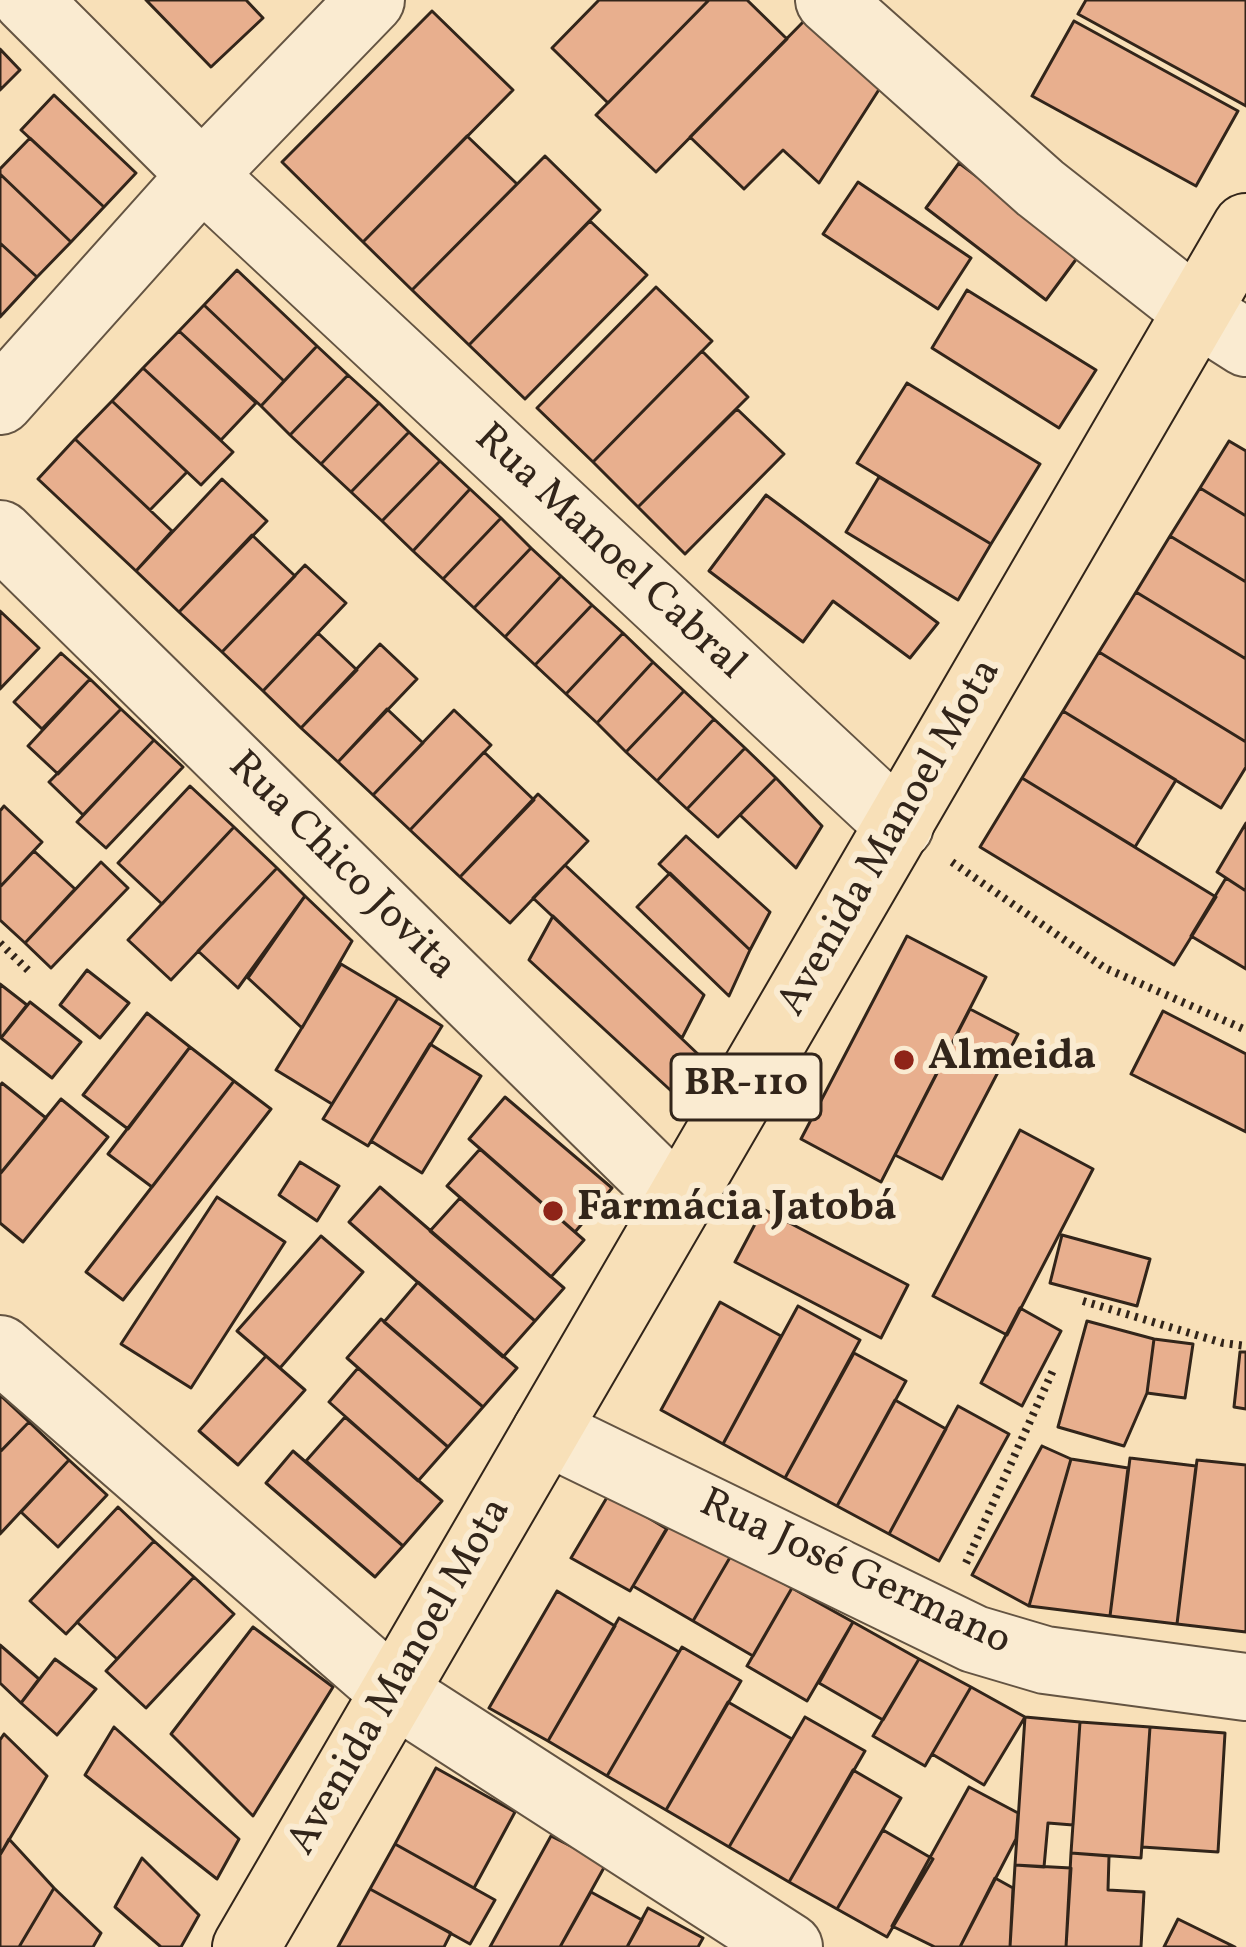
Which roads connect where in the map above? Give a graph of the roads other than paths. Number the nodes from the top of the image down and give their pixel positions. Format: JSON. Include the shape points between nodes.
{"nodes":[{"id":1,"x":27,"y":0,"type":"edge"},
{"id":2,"x":371,"y":0,"type":"edge"},
{"id":3,"x":829,"y":0,"type":"edge"},
{"id":4,"x":202,"y":175,"type":"junction"},
{"id":5,"x":1246,"y":227,"type":"edge"},
{"id":6,"x":1222,"y":328,"type":"edge"},
{"id":7,"x":0,"y":401,"type":"edge"},
{"id":8,"x":0,"y":534,"type":"edge"},
{"id":9,"x":900,"y":826,"type":"junction"},
{"id":10,"x":679,"y":1202,"type":"junction"},
{"id":11,"x":0,"y":1349,"type":"edge"},
{"id":12,"x":546,"y":1431,"type":"junction"},
{"id":13,"x":1246,"y":1687,"type":"edge"},
{"id":14,"x":395,"y":1693,"type":"junction"},
{"id":15,"x":246,"y":1947,"type":"edge"},
{"id":16,"x":789,"y":1947,"type":"edge"}],
"edges":[{"from":1,"to":4,"type":"street","name":"Rua Manoel Cabral"},
{"from":2,"to":4,"type":"street"},
{"from":3,"to":6,"type":"street","via":[[1040,188]]},
{"from":4,"to":7,"type":"street"},
{"from":4,"to":9,"type":"street","name":"Rua Manoel Cabral"},
{"from":5,"to":6,"type":"main road","name":"Avenida Manoel Mota","number":"BR-110"},
{"from":6,"to":9,"type":"main road","name":"Avenida Manoel Mota","number":"BR-110"},
{"from":8,"to":10,"type":"street","name":"Rua Chico Jovita"},
{"from":9,"to":10,"type":"main road","name":"Avenida Manoel Mota","number":"BR-110"},
{"from":10,"to":12,"type":"main road","name":"Avenida Manoel Mota","number":"BR-110"},
{"from":11,"to":14,"type":"street"},
{"from":12,"to":13,"type":"street","name":"Rua José Germano","via":[[974,1639],[1045,1660]]},
{"from":12,"to":14,"type":"main road","name":"Avenida Manoel Mota","number":"BR-110"},
{"from":14,"to":15,"type":"main road","name":"Avenida Manoel Mota","number":"BR-110"},
{"from":14,"to":16,"type":"street"}]}
